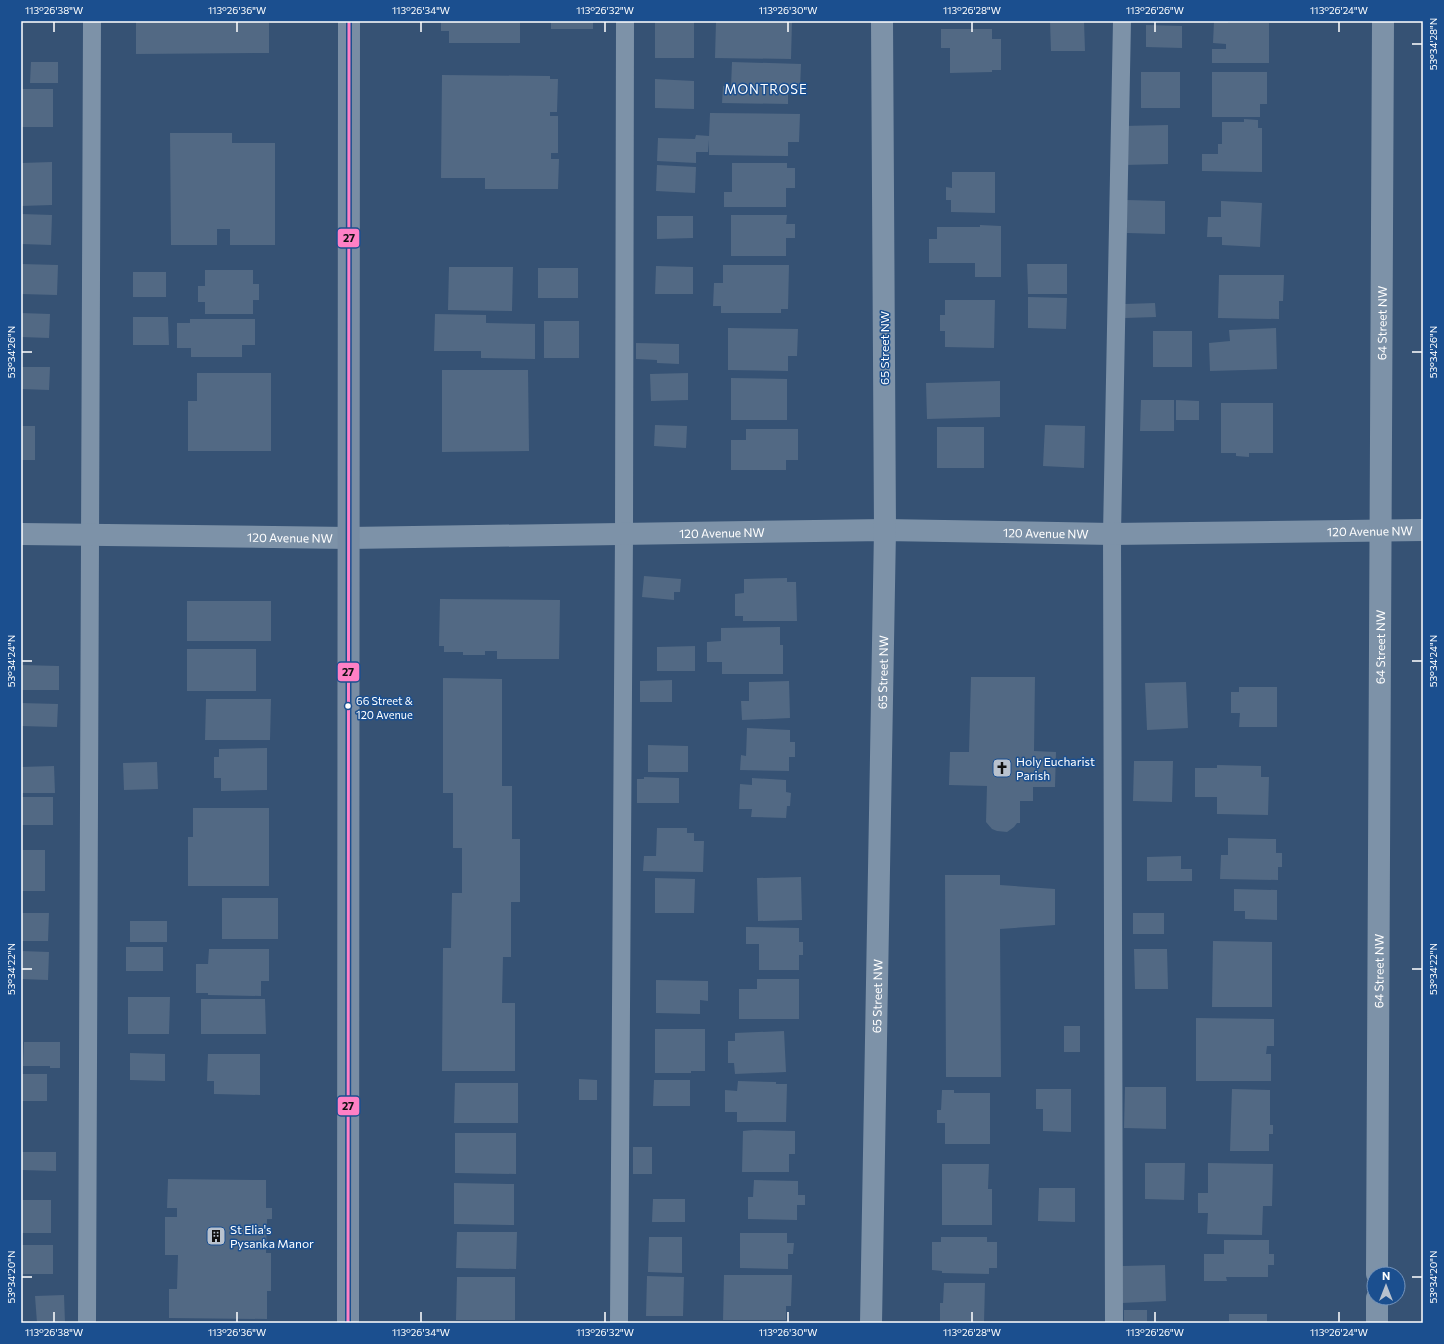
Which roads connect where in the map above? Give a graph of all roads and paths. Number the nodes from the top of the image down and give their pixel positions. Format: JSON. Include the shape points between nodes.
{"nodes":[{"id":1,"x":92,"y":21,"type":"edge"},
{"id":2,"x":349,"y":21,"type":"edge"},
{"id":3,"x":625,"y":21,"type":"edge"},
{"id":4,"x":882,"y":21,"type":"edge"},
{"id":5,"x":1122,"y":21,"type":"edge"},
{"id":6,"x":1383,"y":21,"type":"edge"},
{"id":7,"x":886,"y":530,"type":"junction"},
{"id":8,"x":1380,"y":530,"type":"junction"},
{"id":9,"x":1423,"y":530,"type":"edge"},
{"id":10,"x":21,"y":534,"type":"edge"},
{"id":11,"x":624,"y":534,"type":"junction"},
{"id":12,"x":1112,"y":534,"type":"junction"},
{"id":13,"x":90,"y":535,"type":"junction"},
{"id":14,"x":349,"y":538,"type":"junction"},
{"id":15,"x":1377,"y":1266,"type":"edge"},
{"id":16,"x":1377,"y":1306,"type":"edge"},
{"id":17,"x":87,"y":1323,"type":"edge"},
{"id":18,"x":348,"y":1323,"type":"edge"},
{"id":19,"x":619,"y":1323,"type":"edge"},
{"id":20,"x":871,"y":1323,"type":"edge"},
{"id":21,"x":1114,"y":1323,"type":"edge"},
{"id":22,"x":1377,"y":1323,"type":"edge"}],
"edges":[{"from":1,"to":13,"type":"lane"},
{"from":2,"to":14,"type":"main road"},
{"from":3,"to":11,"type":"lane"},
{"from":4,"to":7,"type":"street","name":"65 Street NW"},
{"from":5,"to":12,"type":"lane"},
{"from":6,"to":8,"type":"street","name":"64 Street NW"},
{"from":7,"to":11,"type":"street","name":"120 Avenue NW"},
{"from":7,"to":12,"type":"street","name":"120 Avenue NW"},
{"from":7,"to":20,"type":"street","name":"65 Street NW"},
{"from":8,"to":9,"type":"street","name":"120 Avenue NW"},
{"from":8,"to":12,"type":"street","name":"120 Avenue NW"},
{"from":8,"to":15,"type":"street","name":"64 Street NW"},
{"from":10,"to":13,"type":"street","name":"120 Avenue NW"},
{"from":11,"to":14,"type":"street","name":"120 Avenue NW"},
{"from":11,"to":19,"type":"lane"},
{"from":12,"to":21,"type":"lane"},
{"from":13,"to":14,"type":"street","name":"120 Avenue NW"},
{"from":13,"to":17,"type":"lane"},
{"from":14,"to":18,"type":"main road"},
{"from":16,"to":22,"type":"street"}]}
